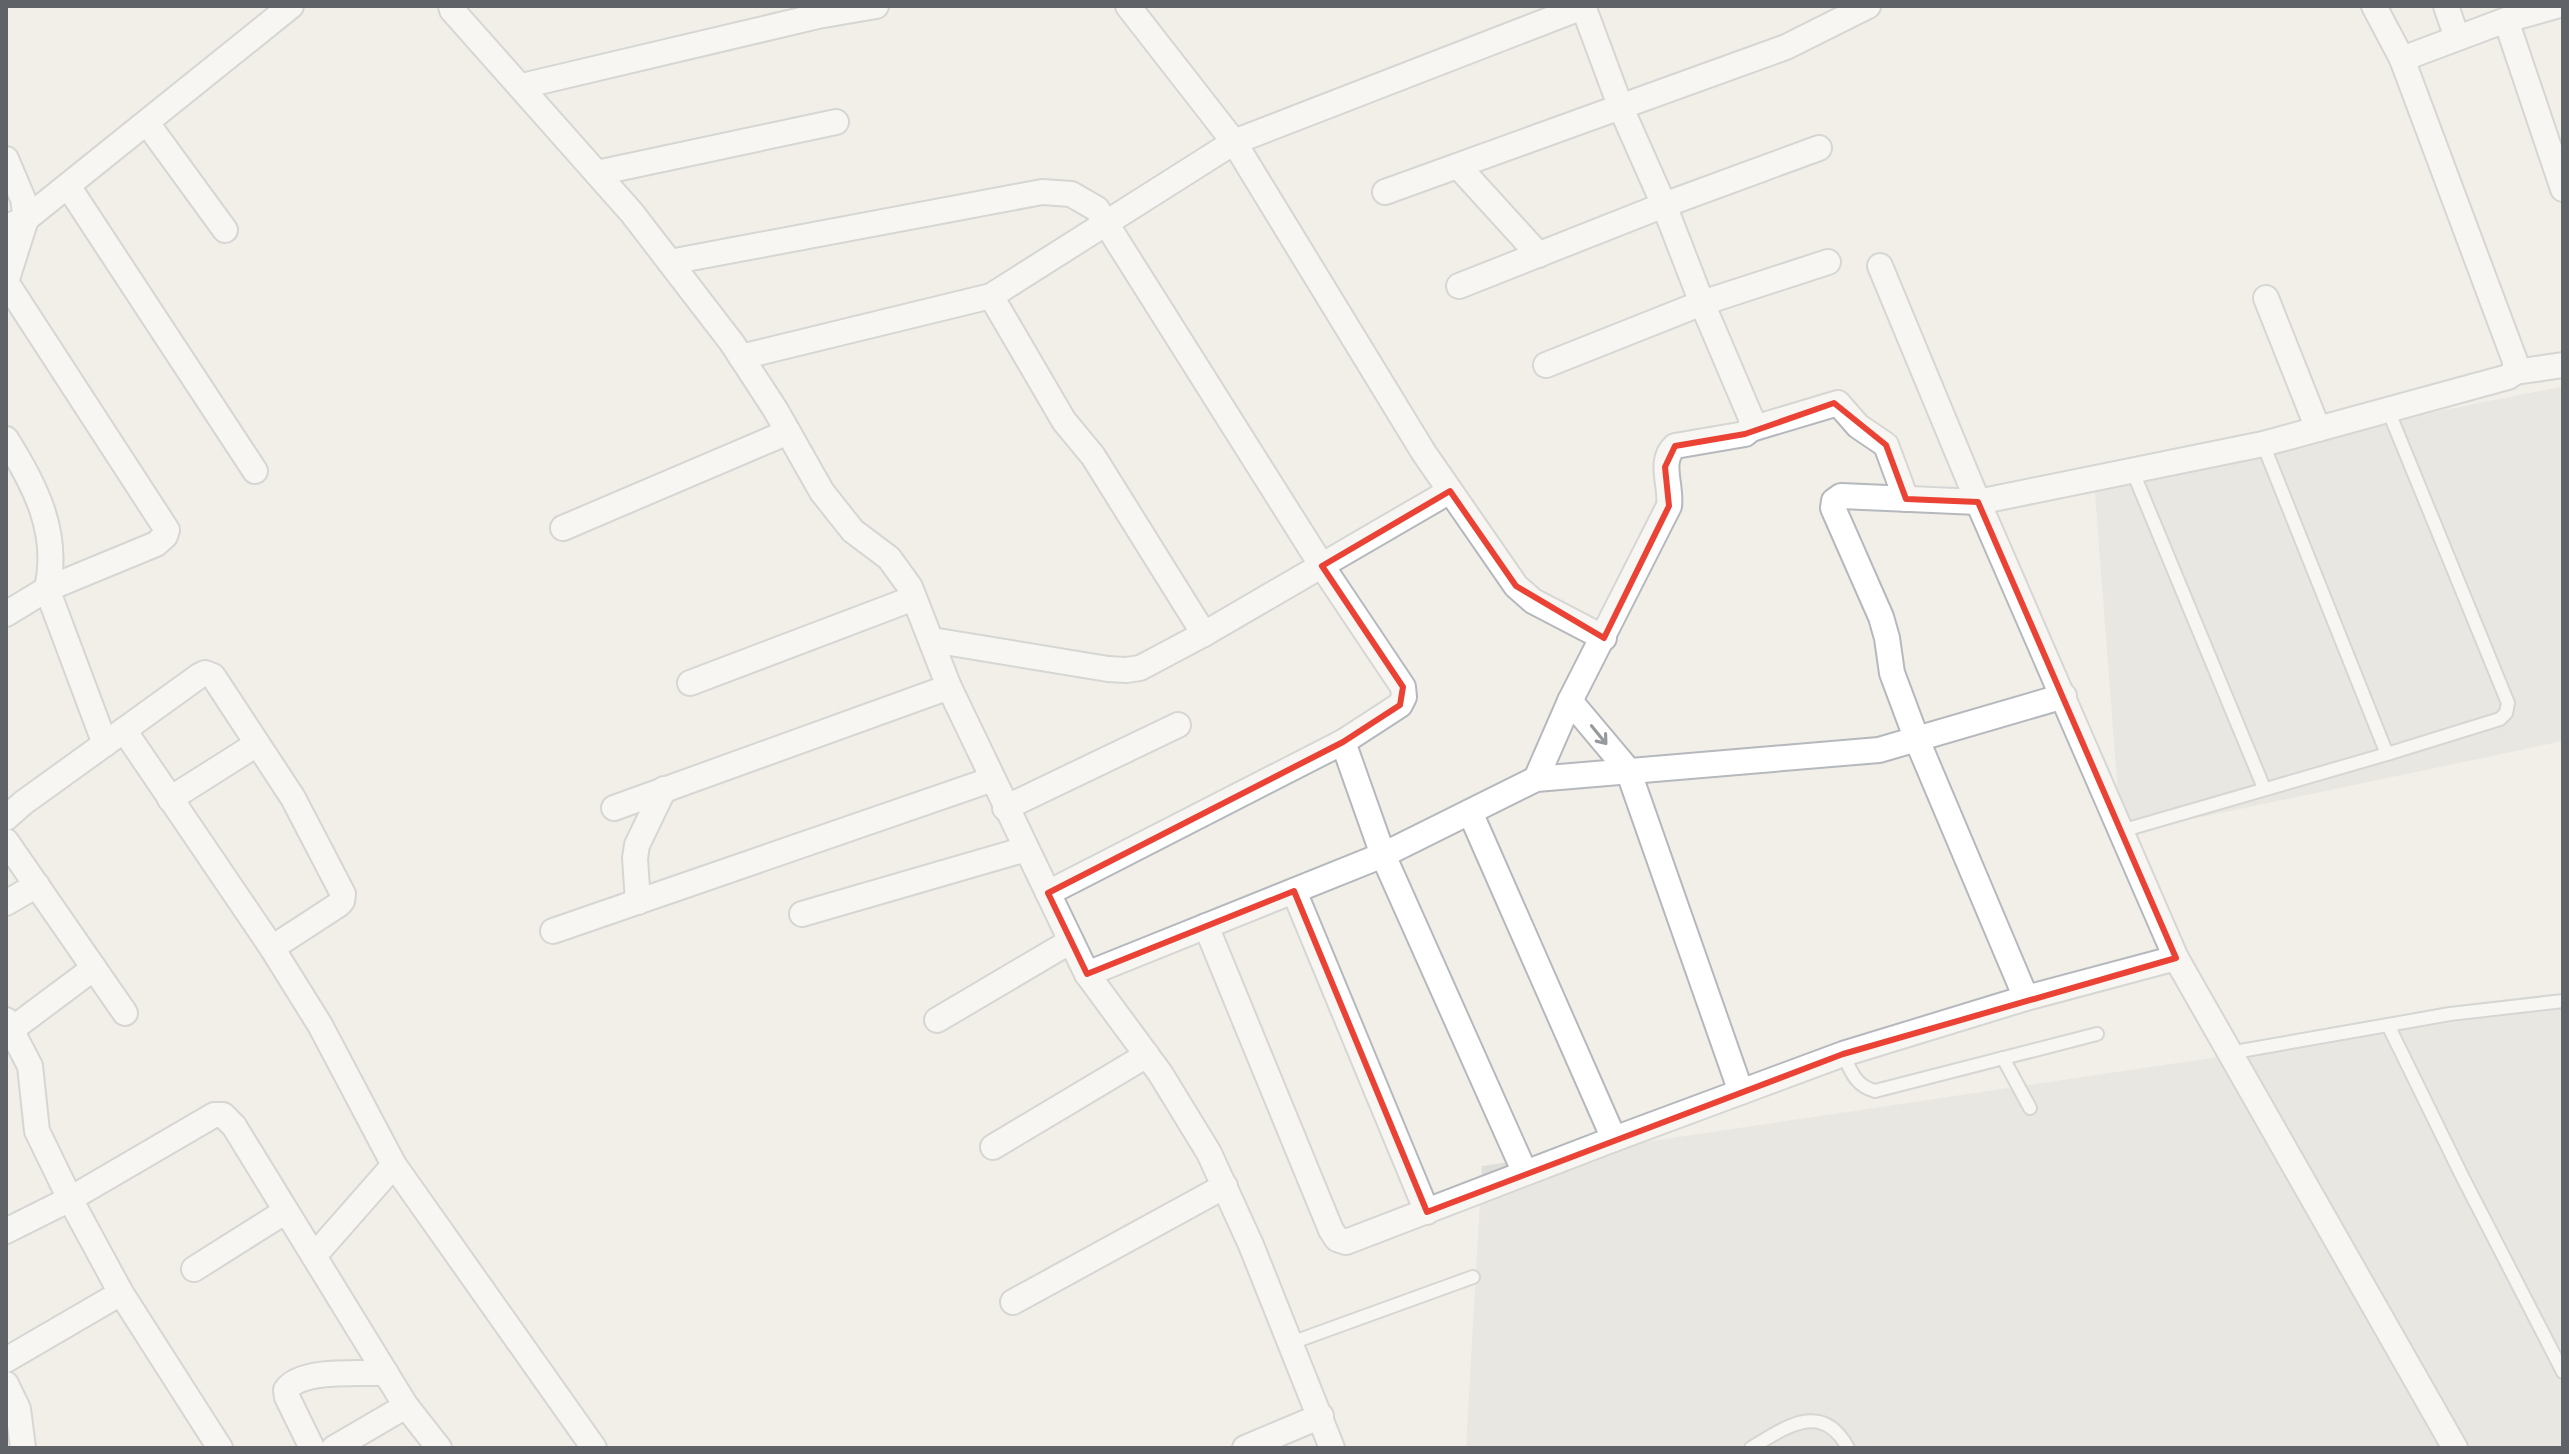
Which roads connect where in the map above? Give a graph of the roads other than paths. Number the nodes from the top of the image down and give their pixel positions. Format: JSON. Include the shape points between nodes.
{"nodes":[{"id":1,"x":291,"y":6,"type":"edge"},
{"id":2,"x":876,"y":6,"type":"edge"},
{"id":3,"x":1128,"y":6,"type":"edge"},
{"id":4,"x":1584,"y":6,"type":"edge"},
{"id":5,"x":1868,"y":6,"type":"edge"},
{"id":6,"x":2374,"y":6,"type":"edge"},
{"id":7,"x":2446,"y":6,"type":"edge"},
{"id":8,"x":453,"y":7,"type":"edge"},
{"id":9,"x":2542,"y":8,"type":"edge"},
{"id":10,"x":2506,"y":20,"type":"junction"},
{"id":11,"x":2457,"y":38,"type":"junction"},
{"id":12,"x":2402,"y":59,"type":"junction"},
{"id":13,"x":522,"y":86,"type":"junction"},
{"id":14,"x":1621,"y":108,"type":"junction"},
{"id":15,"x":836,"y":122,"type":"dead end"},
{"id":16,"x":147,"y":123,"type":"junction"},
{"id":17,"x":1234,"y":142,"type":"junction"},
{"id":18,"x":1819,"y":148,"type":"dead end"},
{"id":19,"x":6,"y":159,"type":"edge"},
{"id":20,"x":1458,"y":166,"type":"junction"},
{"id":21,"x":597,"y":173,"type":"junction"},
{"id":22,"x":68,"y":186,"type":"junction"},
{"id":23,"x":2563,"y":189,"type":"edge"},
{"id":24,"x":1385,"y":192,"type":"dead end"},
{"id":25,"x":1664,"y":205,"type":"junction"},
{"id":26,"x":16,"y":223,"type":"edge"},
{"id":27,"x":1106,"y":223,"type":"junction"},
{"id":28,"x":225,"y":230,"type":"dead end"},
{"id":29,"x":1539,"y":255,"type":"junction"},
{"id":30,"x":670,"y":262,"type":"junction"},
{"id":31,"x":1828,"y":262,"type":"dead end"},
{"id":32,"x":1880,"y":266,"type":"dead end"},
{"id":33,"x":6,"y":282,"type":"edge"},
{"id":34,"x":1459,"y":286,"type":"dead end"},
{"id":35,"x":991,"y":296,"type":"junction"},
{"id":36,"x":2266,"y":298,"type":"dead end"},
{"id":37,"x":1702,"y":303,"type":"junction"},
{"id":38,"x":741,"y":357,"type":"junction"},
{"id":39,"x":1546,"y":365,"type":"dead end"},
{"id":40,"x":2563,"y":365,"type":"edge"},
{"id":41,"x":2515,"y":372,"type":"junction"},
{"id":42,"x":2388,"y":410,"type":"junction"},
{"id":43,"x":1751,"y":429,"type":"junction"},
{"id":44,"x":2318,"y":429,"type":"junction"},
{"id":45,"x":788,"y":432,"type":"junction"},
{"id":46,"x":6,"y":439,"type":"edge"},
{"id":47,"x":2263,"y":444,"type":"junction"},
{"id":48,"x":255,"y":471,"type":"dead end"},
{"id":49,"x":2133,"y":472,"type":"junction"},
{"id":50,"x":1450,"y":491,"type":"junction"},
{"id":51,"x":1906,"y":499,"type":"junction"},
{"id":52,"x":1978,"y":502,"type":"junction"},
{"id":53,"x":563,"y":528,"type":"dead end"},
{"id":54,"x":1322,"y":566,"type":"junction"},
{"id":55,"x":47,"y":589,"type":"junction"},
{"id":56,"x":914,"y":598,"type":"junction"},
{"id":57,"x":6,"y":614,"type":"edge"},
{"id":58,"x":1204,"y":634,"type":"junction"},
{"id":59,"x":1604,"y":638,"type":"junction"},
{"id":60,"x":932,"y":640,"type":"junction"},
{"id":61,"x":690,"y":683,"type":"dead end"},
{"id":62,"x":949,"y":687,"type":"junction"},
{"id":63,"x":2064,"y":696,"type":"junction"},
{"id":64,"x":1570,"y":701,"type":"junction"},
{"id":65,"x":1178,"y":725,"type":"dead end"},
{"id":66,"x":115,"y":737,"type":"junction"},
{"id":67,"x":1917,"y":740,"type":"junction"},
{"id":68,"x":1343,"y":742,"type":"junction"},
{"id":69,"x":257,"y":744,"type":"junction"},
{"id":70,"x":2387,"y":754,"type":"junction"},
{"id":71,"x":1628,"y":770,"type":"junction"},
{"id":72,"x":993,"y":779,"type":"junction"},
{"id":73,"x":1536,"y":779,"type":"junction"},
{"id":74,"x":2264,"y":788,"type":"junction"},
{"id":75,"x":664,"y":789,"type":"junction"},
{"id":76,"x":170,"y":799,"type":"junction"},
{"id":77,"x":614,"y":808,"type":"dead end"},
{"id":78,"x":1005,"y":808,"type":"junction"},
{"id":79,"x":1470,"y":812,"type":"junction"},
{"id":80,"x":6,"y":818,"type":"edge"},
{"id":81,"x":2121,"y":831,"type":"junction"},
{"id":82,"x":6,"y":841,"type":"edge"},
{"id":83,"x":1026,"y":849,"type":"junction"},
{"id":84,"x":1383,"y":855,"type":"junction"},
{"id":85,"x":37,"y":885,"type":"junction"},
{"id":86,"x":1294,"y":891,"type":"junction"},
{"id":87,"x":1048,"y":893,"type":"junction"},
{"id":88,"x":638,"y":902,"type":"junction"},
{"id":89,"x":6,"y":903,"type":"edge"},
{"id":90,"x":802,"y":914,"type":"dead end"},
{"id":91,"x":1206,"y":926,"type":"junction"},
{"id":92,"x":553,"y":931,"type":"dead end"},
{"id":93,"x":1071,"y":941,"type":"junction"},
{"id":94,"x":272,"y":948,"type":"junction"},
{"id":95,"x":2176,"y":958,"type":"junction"},
{"id":96,"x":94,"y":968,"type":"junction"},
{"id":97,"x":1087,"y":974,"type":"junction"},
{"id":98,"x":2026,"y":998,"type":"junction"},
{"id":99,"x":2563,"y":1001,"type":"edge"},
{"id":100,"x":125,"y":1013,"type":"dead end"},
{"id":101,"x":937,"y":1020,"type":"dead end"},
{"id":102,"x":8,"y":1025,"type":"edge"},
{"id":103,"x":2388,"y":1025,"type":"junction"},
{"id":104,"x":2097,"y":1034,"type":"dead end"},
{"id":105,"x":2229,"y":1053,"type":"junction"},
{"id":106,"x":1843,"y":1054,"type":"junction"},
{"id":107,"x":1147,"y":1055,"type":"junction"},
{"id":108,"x":2003,"y":1058,"type":"junction"},
{"id":109,"x":1741,"y":1092,"type":"junction"},
{"id":110,"x":2030,"y":1108,"type":"dead end"},
{"id":111,"x":1614,"y":1139,"type":"junction"},
{"id":112,"x":993,"y":1147,"type":"dead end"},
{"id":113,"x":394,"y":1165,"type":"junction"},
{"id":114,"x":1525,"y":1173,"type":"junction"},
{"id":115,"x":1225,"y":1186,"type":"junction"},
{"id":116,"x":70,"y":1199,"type":"junction"},
{"id":117,"x":286,"y":1211,"type":"junction"},
{"id":118,"x":1427,"y":1212,"type":"junction"},
{"id":119,"x":10,"y":1223,"type":"edge"},
{"id":120,"x":314,"y":1256,"type":"junction"},
{"id":121,"x":194,"y":1269,"type":"dead end"},
{"id":122,"x":1473,"y":1277,"type":"dead end"},
{"id":123,"x":121,"y":1293,"type":"junction"},
{"id":124,"x":1013,"y":1302,"type":"dead end"},
{"id":125,"x":1291,"y":1343,"type":"junction"},
{"id":126,"x":6,"y":1360,"type":"edge"},
{"id":127,"x":2563,"y":1372,"type":"edge"},
{"id":128,"x":386,"y":1373,"type":"junction"},
{"id":129,"x":6,"y":1384,"type":"edge"},
{"id":130,"x":406,"y":1406,"type":"junction"},
{"id":131,"x":1321,"y":1416,"type":"junction"},
{"id":132,"x":23,"y":1448,"type":"edge"},
{"id":133,"x":220,"y":1448,"type":"edge"},
{"id":134,"x":312,"y":1448,"type":"edge"},
{"id":135,"x":334,"y":1448,"type":"edge"},
{"id":136,"x":439,"y":1448,"type":"edge"},
{"id":137,"x":594,"y":1448,"type":"edge"},
{"id":138,"x":1245,"y":1448,"type":"edge"},
{"id":139,"x":1332,"y":1448,"type":"edge"},
{"id":140,"x":1751,"y":1448,"type":"edge"},
{"id":141,"x":1848,"y":1448,"type":"edge"},
{"id":142,"x":2455,"y":1448,"type":"edge"}],
"edges":[{"from":1,"to":16,"type":"street"},
{"from":2,"to":13,"type":"street"},
{"from":3,"to":17,"type":"street"},
{"from":4,"to":14,"type":"street"},
{"from":4,"to":17,"type":"street"},
{"from":5,"to":14,"type":"street","via":[[1786,47]]},
{"from":6,"to":12,"type":"street"},
{"from":7,"to":11,"type":"street"},
{"from":8,"to":13,"type":"street"},
{"from":9,"to":10,"type":"street"},
{"from":10,"to":11,"type":"street"},
{"from":10,"to":23,"type":"street"},
{"from":11,"to":12,"type":"street"},
{"from":12,"to":41,"type":"street"},
{"from":13,"to":21,"type":"street"},
{"from":14,"to":20,"type":"street"},
{"from":14,"to":25,"type":"street"},
{"from":15,"to":21,"type":"street"},
{"from":16,"to":22,"type":"street"},
{"from":16,"to":28,"type":"street"},
{"from":17,"to":27,"type":"street"},
{"from":17,"to":50,"type":"street"},
{"from":18,"to":25,"type":"street"},
{"from":19,"to":26,"type":"street","via":[[23,199]]},
{"from":20,"to":24,"type":"street"},
{"from":20,"to":29,"type":"street"},
{"from":21,"to":30,"type":"street"},
{"from":22,"to":26,"type":"street"},
{"from":22,"to":48,"type":"street"},
{"from":25,"to":29,"type":"street"},
{"from":25,"to":37,"type":"street"},
{"from":26,"to":33,"type":"street"},
{"from":27,"to":30,"type":"street","via":[[1097,209],[1071,194],[1042,192]]},
{"from":27,"to":35,"type":"street"},
{"from":27,"to":54,"type":"street"},
{"from":29,"to":34,"type":"street"},
{"from":30,"to":38,"type":"street"},
{"from":31,"to":37,"type":"street"},
{"from":32,"to":52,"type":"street"},
{"from":33,"to":55,"type":"street","via":[[167,530],[156,544]]},
{"from":35,"to":38,"type":"street"},
{"from":35,"to":58,"type":"street","via":[[1064,421],[1093,456]]},
{"from":36,"to":44,"type":"street"},
{"from":37,"to":39,"type":"street"},
{"from":37,"to":43,"type":"street"},
{"from":38,"to":45,"type":"street"},
{"from":40,"to":41,"type":"street"},
{"from":41,"to":42,"type":"street"},
{"from":42,"to":44,"type":"street"},
{"from":42,"to":70,"type":"lane","via":[[2508,703],[2500,719]]},
{"from":43,"to":51,"type":"street","via":[[1838,403],[1858,426],[1886,445]]},
{"from":43,"to":59,"type":"street","via":[[1668,452],[1669,506]]},
{"from":44,"to":47,"type":"street"},
{"from":45,"to":53,"type":"street"},
{"from":45,"to":56,"type":"street","via":[[822,492],[853,531],[889,558]]},
{"from":46,"to":55,"type":"street","via":[[43,509],[51,541]]},
{"from":47,"to":49,"type":"street"},
{"from":47,"to":70,"type":"lane"},
{"from":49,"to":52,"type":"street"},
{"from":49,"to":74,"type":"lane"},
{"from":50,"to":54,"type":"street"},
{"from":50,"to":59,"type":"street","via":[[1516,586],[1533,601]]},
{"from":51,"to":52,"type":"street"},
{"from":51,"to":67,"type":"street","via":[[1841,496],[1833,508],[1881,617],[1892,673]]},
{"from":52,"to":63,"type":"street"},
{"from":54,"to":58,"type":"street"},
{"from":54,"to":68,"type":"street","via":[[1403,687],[1400,705]]},
{"from":55,"to":57,"type":"street"},
{"from":55,"to":66,"type":"street"},
{"from":56,"to":60,"type":"street"},
{"from":56,"to":61,"type":"street"},
{"from":58,"to":60,"type":"street","via":[[1140,668],[1126,670]]},
{"from":59,"to":64,"type":"street"},
{"from":60,"to":62,"type":"street"},
{"from":62,"to":72,"type":"street"},
{"from":62,"to":75,"type":"street"},
{"from":63,"to":67,"type":"street"},
{"from":63,"to":81,"type":"street"},
{"from":64,"to":71,"type":"street","one_way":true},
{"from":64,"to":73,"type":"street"},
{"from":65,"to":78,"type":"street"},
{"from":66,"to":69,"type":"street","via":[[205,673],[213,676]]},
{"from":66,"to":76,"type":"street"},
{"from":66,"to":80,"type":"street"},
{"from":67,"to":71,"type":"street","via":[[1879,750]]},
{"from":67,"to":98,"type":"street"},
{"from":68,"to":84,"type":"street"},
{"from":68,"to":87,"type":"street"},
{"from":69,"to":76,"type":"street"},
{"from":69,"to":94,"type":"street","via":[[293,798],[343,894],[338,905]]},
{"from":70,"to":74,"type":"lane"},
{"from":71,"to":73,"type":"street"},
{"from":71,"to":109,"type":"street"},
{"from":72,"to":78,"type":"street"},
{"from":72,"to":88,"type":"street"},
{"from":73,"to":79,"type":"street"},
{"from":74,"to":81,"type":"lane"},
{"from":75,"to":77,"type":"street"},
{"from":75,"to":88,"type":"street","via":[[637,845]]},
{"from":76,"to":94,"type":"street"},
{"from":78,"to":83,"type":"street"},
{"from":79,"to":84,"type":"street"},
{"from":79,"to":111,"type":"street"},
{"from":81,"to":95,"type":"street"},
{"from":82,"to":85,"type":"street"},
{"from":83,"to":87,"type":"street"},
{"from":83,"to":90,"type":"street"},
{"from":84,"to":86,"type":"street"},
{"from":84,"to":114,"type":"street"},
{"from":85,"to":89,"type":"street"},
{"from":85,"to":96,"type":"street"},
{"from":86,"to":91,"type":"street"},
{"from":86,"to":118,"type":"street"},
{"from":87,"to":93,"type":"street"},
{"from":88,"to":92,"type":"street"},
{"from":91,"to":97,"type":"street"},
{"from":91,"to":118,"type":"street","via":[[1337,1239],[1346,1242]]},
{"from":93,"to":97,"type":"street"},
{"from":93,"to":101,"type":"street"},
{"from":94,"to":113,"type":"street","via":[[320,1025]]},
{"from":95,"to":98,"type":"street"},
{"from":95,"to":105,"type":"street"},
{"from":96,"to":100,"type":"street"},
{"from":96,"to":102,"type":"street"},
{"from":97,"to":107,"type":"street"},
{"from":98,"to":106,"type":"street"},
{"from":99,"to":103,"type":"lane"},
{"from":102,"to":116,"type":"street","via":[[30,1066],[37,1131]]},
{"from":103,"to":105,"type":"lane"},
{"from":103,"to":127,"type":"lane"},
{"from":104,"to":108,"type":"lane"},
{"from":105,"to":142,"type":"street"},
{"from":106,"to":108,"type":"lane","via":[[1853,1077],[1875,1091]]},
{"from":106,"to":109,"type":"street"},
{"from":107,"to":112,"type":"street"},
{"from":107,"to":115,"type":"street"},
{"from":108,"to":110,"type":"lane"},
{"from":109,"to":111,"type":"street"},
{"from":111,"to":114,"type":"street"},
{"from":113,"to":120,"type":"street"},
{"from":113,"to":137,"type":"street"},
{"from":114,"to":118,"type":"street"},
{"from":115,"to":124,"type":"street"},
{"from":115,"to":125,"type":"street"},
{"from":116,"to":117,"type":"street","via":[[214,1115],[223,1115]]},
{"from":116,"to":119,"type":"street"},
{"from":116,"to":123,"type":"street"},
{"from":117,"to":120,"type":"street"},
{"from":117,"to":121,"type":"street"},
{"from":120,"to":128,"type":"street"},
{"from":122,"to":125,"type":"lane"},
{"from":123,"to":126,"type":"street"},
{"from":123,"to":133,"type":"street"},
{"from":125,"to":131,"type":"street"},
{"from":128,"to":130,"type":"street"},
{"from":128,"to":134,"type":"street","via":[[311,1376],[291,1383],[287,1397]]},
{"from":129,"to":132,"type":"street","via":[[18,1409]]},
{"from":130,"to":135,"type":"street"},
{"from":130,"to":136,"type":"street"},
{"from":131,"to":138,"type":"street"},
{"from":131,"to":139,"type":"street"},
{"from":140,"to":141,"type":"lane","via":[[1812,1419],[1828,1424]]}]}
